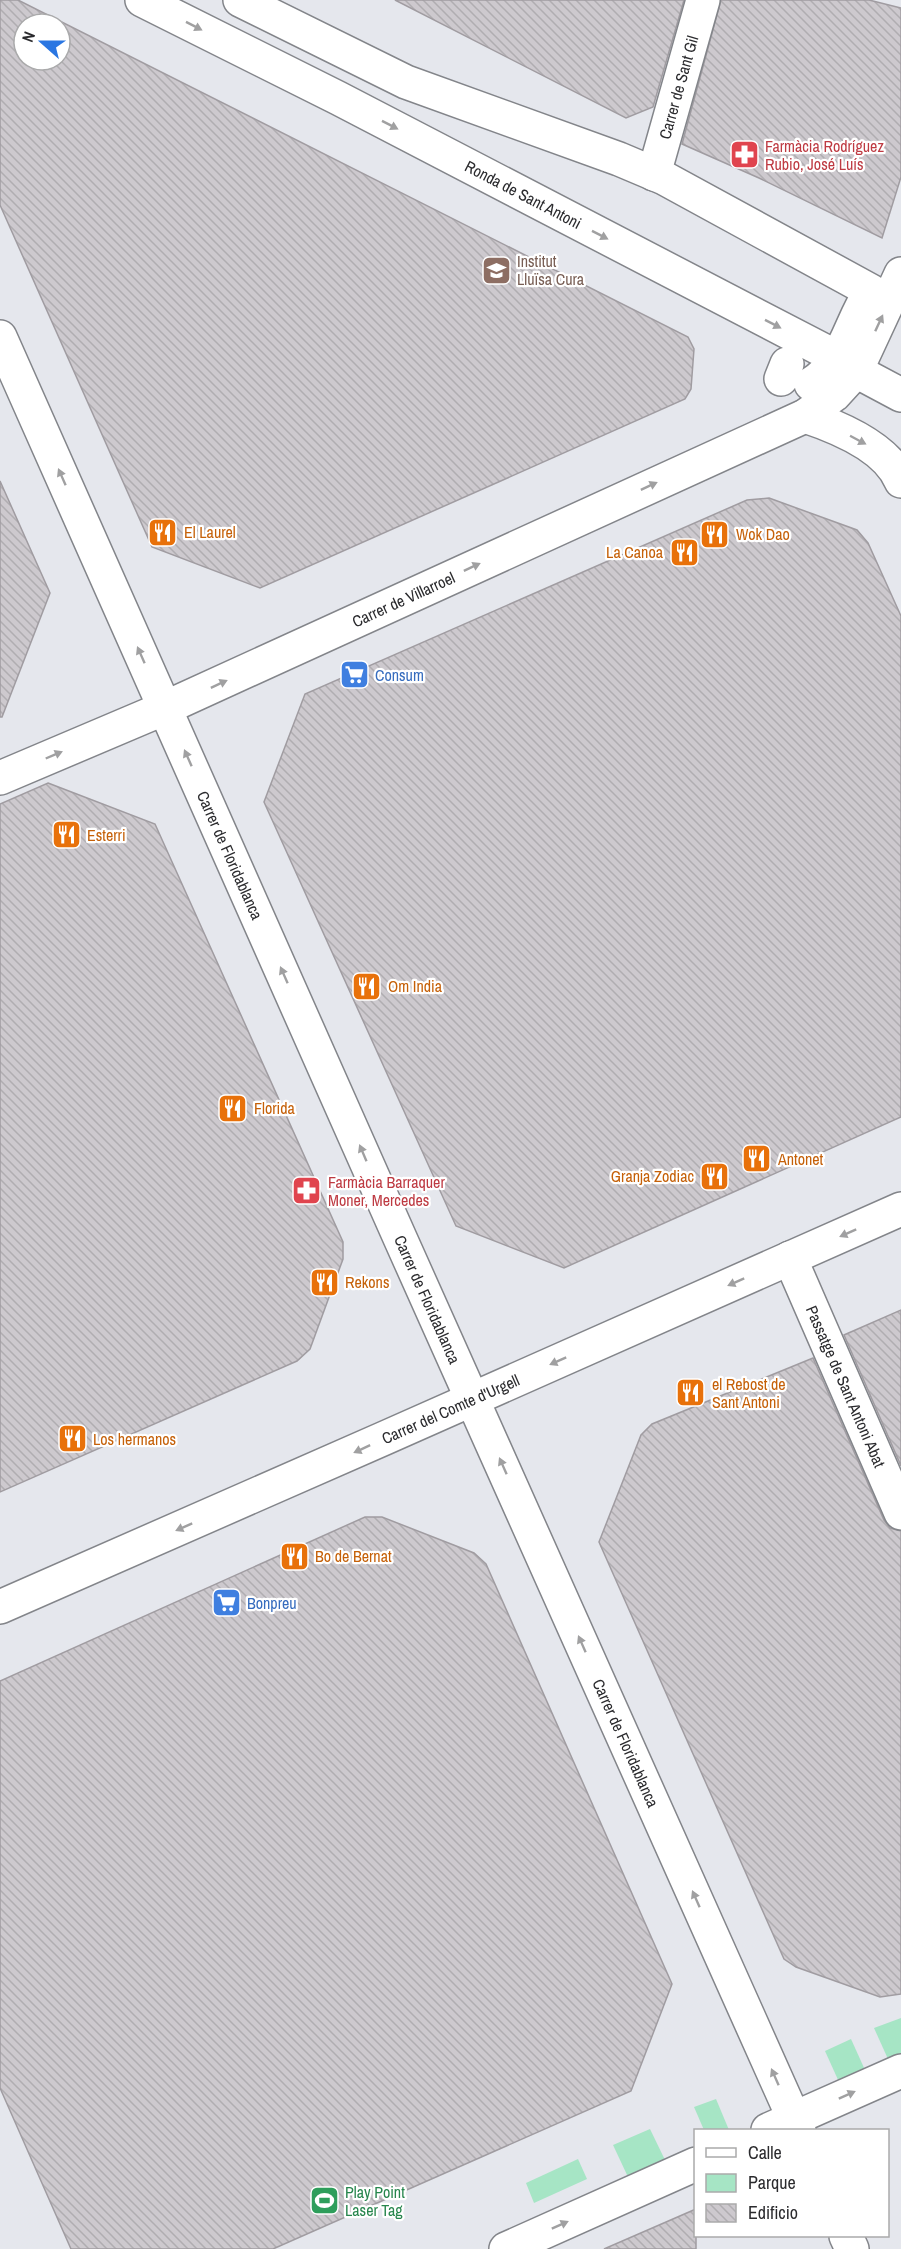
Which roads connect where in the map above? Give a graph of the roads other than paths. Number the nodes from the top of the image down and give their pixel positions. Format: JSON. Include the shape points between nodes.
{"nodes":[{"id":1,"x":142,"y":0,"type":"edge"},
{"id":2,"x":240,"y":0,"type":"edge"},
{"id":3,"x":703,"y":0,"type":"edge"},
{"id":4,"x":654,"y":174,"type":"junction"},
{"id":5,"x":901,"y":274,"type":"edge"},
{"id":6,"x":0,"y":337,"type":"edge"},
{"id":7,"x":847,"y":365,"type":"junction"},
{"id":8,"x":796,"y":386,"type":"junction"},
{"id":9,"x":901,"y":395,"type":"edge"},
{"id":10,"x":901,"y":481,"type":"edge"},
{"id":11,"x":165,"y":708,"type":"junction"},
{"id":12,"x":0,"y":778,"type":"edge"},
{"id":13,"x":901,"y":1209,"type":"edge"},
{"id":14,"x":790,"y":1258,"type":"junction"},
{"id":15,"x":473,"y":1398,"type":"junction"},
{"id":16,"x":901,"y":1513,"type":"edge"},
{"id":17,"x":0,"y":1607,"type":"edge"},
{"id":18,"x":901,"y":2071,"type":"edge"},
{"id":19,"x":787,"y":2126,"type":"edge"},
{"id":20,"x":694,"y":2165,"type":"edge"},
{"id":21,"x":506,"y":2249,"type":"edge"}],
"edges":[{"from":1,"to":7,"type":"street","name":"Ronda de Sant Antoni","one_way":true},
{"from":2,"to":4,"type":"street","via":[[405,82]]},
{"from":3,"to":4,"type":"street","name":"Carrer de Sant Gil"},
{"from":4,"to":7,"type":"street","via":[[871,291],[863,302]]},
{"from":7,"to":5,"type":"street","one_way":true},
{"from":11,"to":6,"type":"street","name":"Carrer de Floridablanca","one_way":true},
{"from":7,"to":8,"type":"street","name":"Carrer de Villarroel","via":[[846,384],[834,395]]},
{"from":7,"to":9,"type":"street","name":"Ronda de Sant Antoni"},
{"from":8,"to":10,"type":"street","one_way":true,"via":[[831,425],[877,450]]},
{"from":11,"to":8,"type":"street","name":"Carrer de Villarroel","one_way":true},
{"from":12,"to":11,"type":"street","name":"Carrer de Villarroel","one_way":true},
{"from":15,"to":11,"type":"street","name":"Carrer de Floridablanca","one_way":true},
{"from":13,"to":14,"type":"street","name":"Carrer del Comte d'Urgell","one_way":true},
{"from":14,"to":15,"type":"street","name":"Carrer del Comte d'Urgell","one_way":true},
{"from":14,"to":16,"type":"street","name":"Passatge de Sant Antoni Abat"},
{"from":15,"to":17,"type":"street","name":"Carrer del Comte d'Urgell","one_way":true},
{"from":19,"to":15,"type":"street","name":"Carrer de Floridablanca","one_way":true},
{"from":19,"to":18,"type":"street","one_way":true},
{"from":21,"to":20,"type":"street","one_way":true}]}
